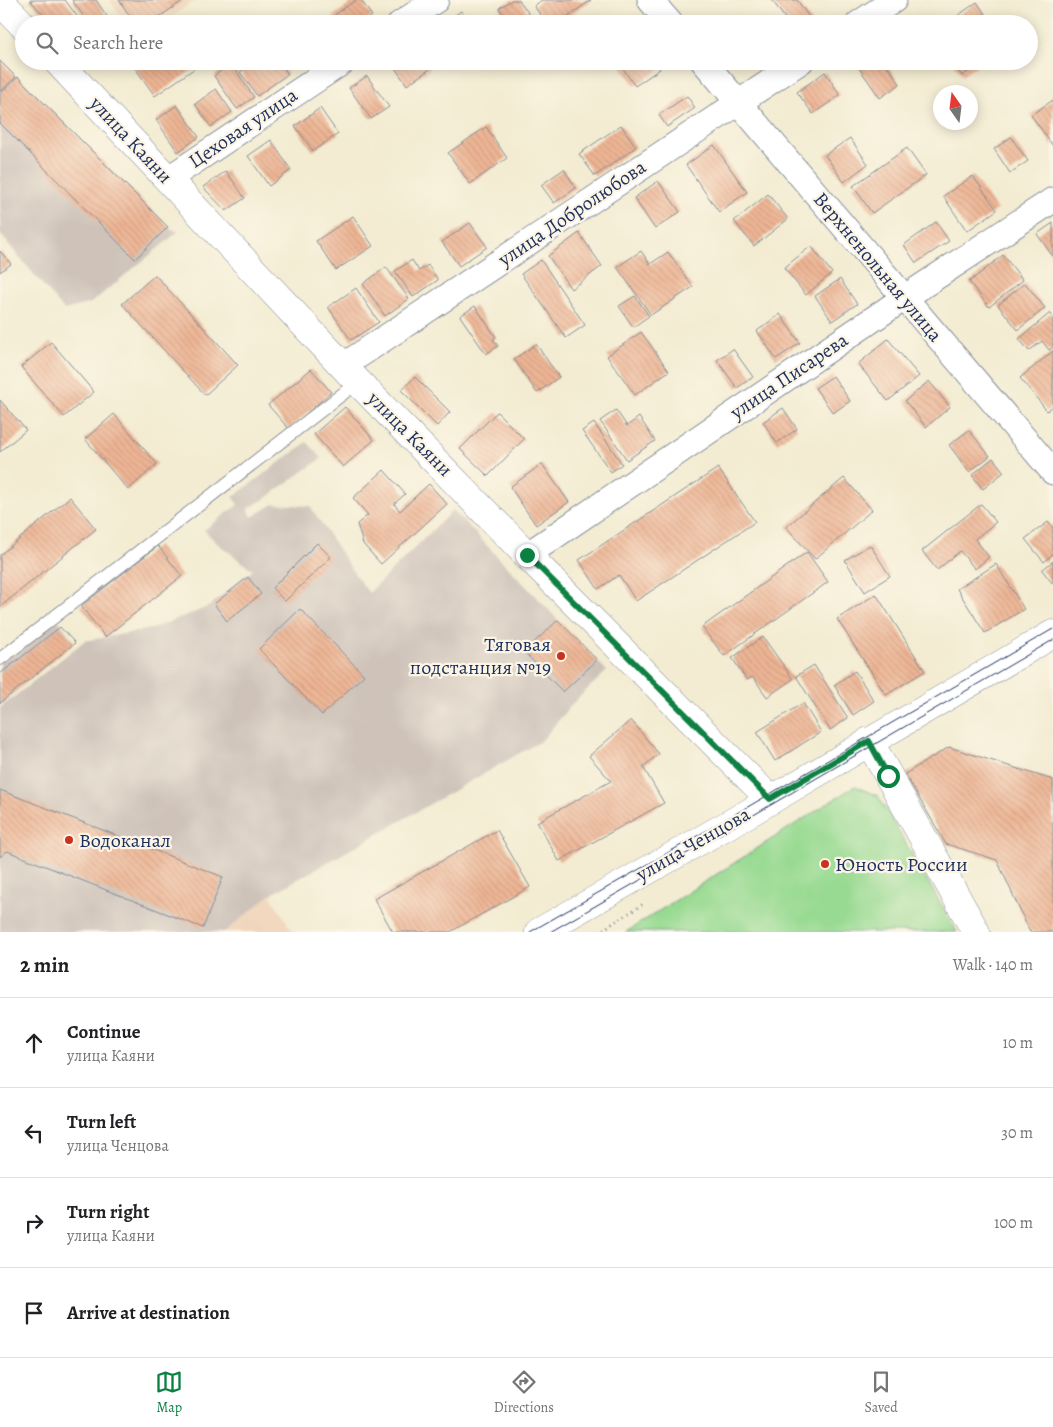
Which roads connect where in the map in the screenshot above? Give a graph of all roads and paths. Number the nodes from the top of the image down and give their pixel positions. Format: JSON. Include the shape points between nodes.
{"nodes":[{"id":1,"x":436,"y":0,"type":"edge"},
{"id":2,"x":650,"y":0,"type":"edge"},
{"id":3,"x":894,"y":0,"type":"edge"},
{"id":4,"x":0,"y":1,"type":"edge"},
{"id":5,"x":414,"y":15,"type":"edge"},
{"id":6,"x":662,"y":15,"type":"edge"},
{"id":7,"x":872,"y":15,"type":"edge"},
{"id":8,"x":15,"y":17,"type":"edge"},
{"id":9,"x":65,"y":70,"type":"edge"},
{"id":10,"x":331,"y":70,"type":"edge"},
{"id":11,"x":711,"y":70,"type":"edge"},
{"id":12,"x":787,"y":70,"type":"edge"},
{"id":13,"x":738,"y":102,"type":"junction"},
{"id":14,"x":168,"y":179,"type":"junction"},
{"id":15,"x":1053,"y":200,"type":"edge"},
{"id":16,"x":904,"y":298,"type":"junction"},
{"id":17,"x":351,"y":374,"type":"junction"},
{"id":18,"x":1053,"y":472,"type":"edge"},
{"id":19,"x":527,"y":555,"type":"junction"},
{"id":20,"x":1053,"y":634,"type":"edge"},
{"id":21,"x":0,"y":660,"type":"edge"},
{"id":22,"x":869,"y":741,"type":"junction"},
{"id":23,"x":770,"y":799,"type":"junction"},
{"id":24,"x":650,"y":900,"type":"dead end"},
{"id":25,"x":539,"y":932,"type":"edge"},
{"id":26,"x":600,"y":932,"type":"edge"},
{"id":27,"x":976,"y":932,"type":"edge"}],
"edges":[{"from":1,"to":5,"type":"street"},
{"from":2,"to":6,"type":"street"},
{"from":3,"to":7,"type":"street"},
{"from":4,"to":8,"type":"street"},
{"from":9,"to":14,"type":"street","name":"улица Каяни"},
{"from":10,"to":14,"type":"street","name":"Цеховая улица"},
{"from":11,"to":13,"type":"street","name":"Верхненольная улица"},
{"from":12,"to":13,"type":"street","name":"улица Добролюбова"},
{"from":13,"to":16,"type":"street","name":"Верхненольная улица"},
{"from":13,"to":17,"type":"street","name":"улица Добролюбова"},
{"from":14,"to":17,"type":"street","name":"улица Каяни"},
{"from":15,"to":16,"type":"street","name":"улица Писарева"},
{"from":16,"to":18,"type":"street","name":"Верхненольная улица"},
{"from":16,"to":19,"type":"street","name":"улица Писарева"},
{"from":17,"to":19,"type":"street","name":"улица Каяни"},
{"from":17,"to":21,"type":"lane"},
{"from":19,"to":23,"type":"street","name":"улица Каяни"},
{"from":20,"to":22,"type":"street","name":"улица Ченцова"},
{"from":22,"to":23,"type":"street","name":"улица Ченцова"},
{"from":22,"to":27,"type":"street"},
{"from":23,"to":25,"type":"street","name":"улица Ченцова"},
{"from":24,"to":26,"type":"path"}]}
